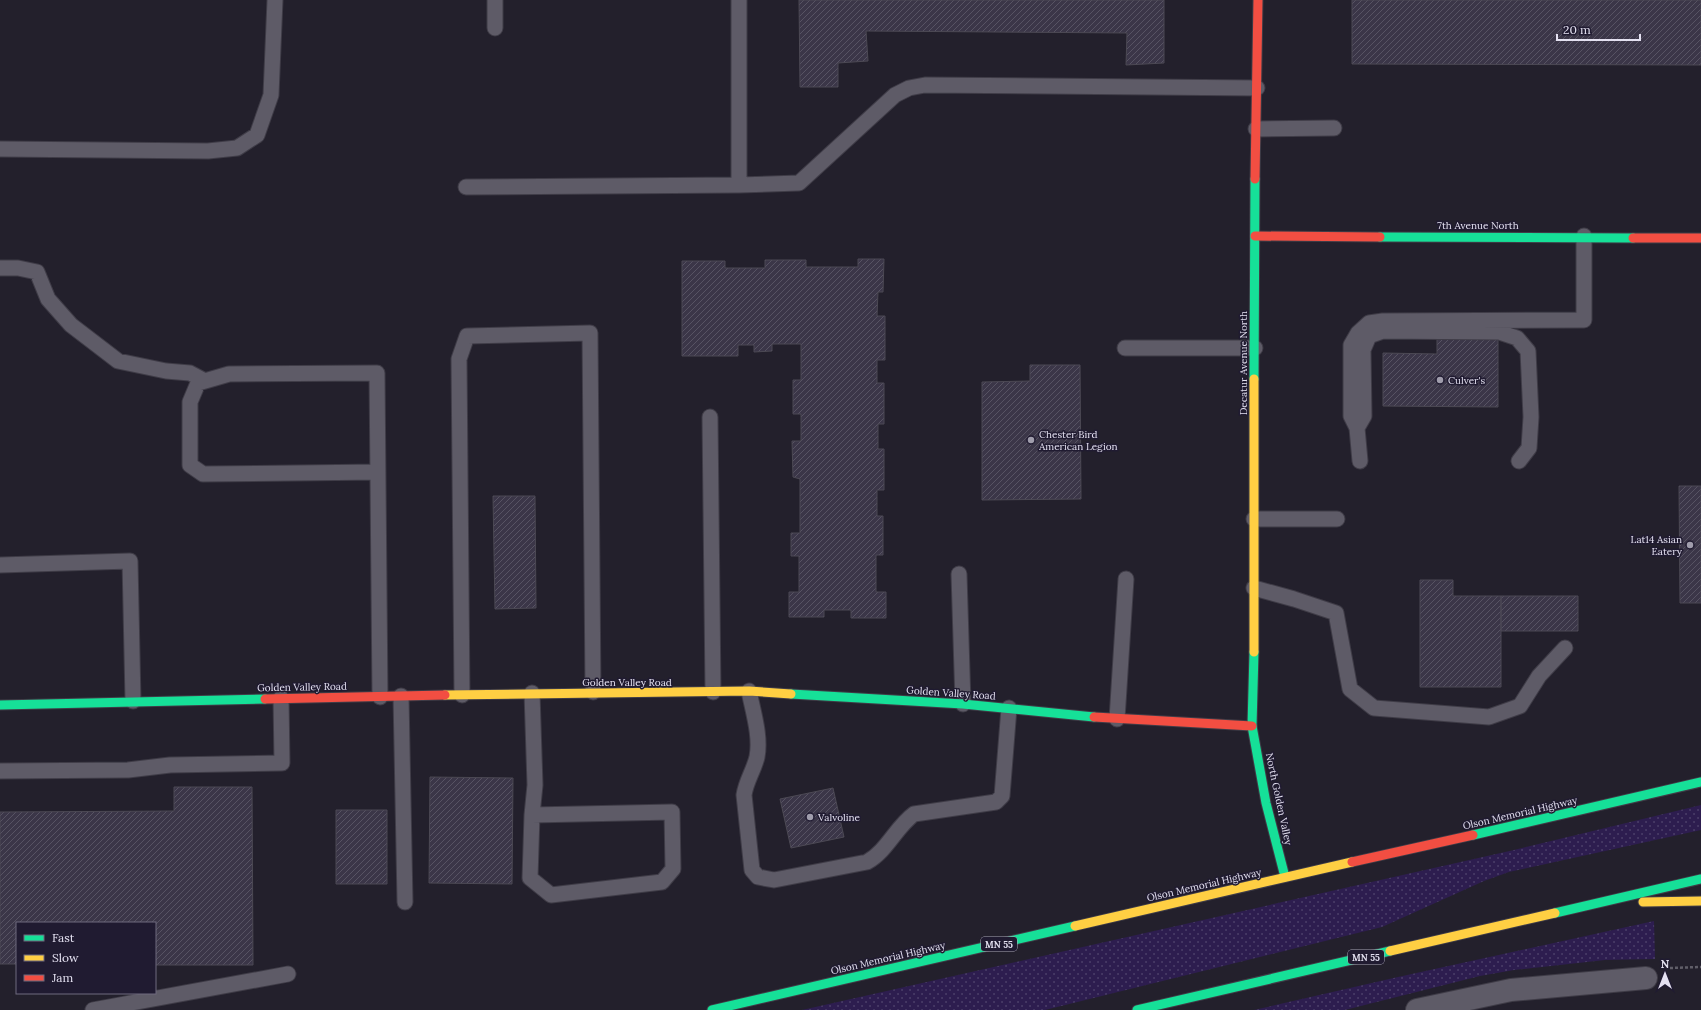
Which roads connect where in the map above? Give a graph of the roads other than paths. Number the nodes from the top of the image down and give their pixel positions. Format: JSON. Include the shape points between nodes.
{"nodes":[{"id":1,"x":274,"y":0,"type":"edge"},
{"id":2,"x":495,"y":0,"type":"edge"},
{"id":3,"x":739,"y":0,"type":"edge"},
{"id":4,"x":1258,"y":0,"type":"edge"},
{"id":5,"x":495,"y":28,"type":"dead end"},
{"id":6,"x":1257,"y":88,"type":"junction"},
{"id":7,"x":1334,"y":128,"type":"dead end"},
{"id":8,"x":1256,"y":129,"type":"junction"},
{"id":9,"x":0,"y":149,"type":"edge"},
{"id":10,"x":739,"y":185,"type":"junction"},
{"id":11,"x":466,"y":187,"type":"dead end"},
{"id":12,"x":1255,"y":236,"type":"junction"},
{"id":13,"x":1584,"y":236,"type":"junction"},
{"id":14,"x":1701,"y":238,"type":"edge"},
{"id":15,"x":0,"y":268,"type":"edge"},
{"id":16,"x":1125,"y":348,"type":"dead end"},
{"id":17,"x":1255,"y":348,"type":"junction"},
{"id":18,"x":205,"y":381,"type":"junction"},
{"id":19,"x":710,"y":417,"type":"dead end"},
{"id":20,"x":1357,"y":428,"type":"junction"},
{"id":21,"x":1360,"y":461,"type":"dead end"},
{"id":22,"x":1519,"y":461,"type":"dead end"},
{"id":23,"x":378,"y":472,"type":"junction"},
{"id":24,"x":1254,"y":519,"type":"junction"},
{"id":25,"x":1337,"y":519,"type":"dead end"},
{"id":26,"x":0,"y":565,"type":"edge"},
{"id":27,"x":958,"y":574,"type":"dead end"},
{"id":28,"x":1126,"y":580,"type":"dead end"},
{"id":29,"x":1254,"y":588,"type":"junction"},
{"id":30,"x":1565,"y":648,"type":"dead end"},
{"id":31,"x":593,"y":692,"type":"junction"},
{"id":32,"x":713,"y":692,"type":"junction"},
{"id":33,"x":749,"y":692,"type":"junction"},
{"id":34,"x":532,"y":693,"type":"junction"},
{"id":35,"x":462,"y":695,"type":"junction"},
{"id":36,"x":380,"y":696,"type":"junction"},
{"id":37,"x":401,"y":696,"type":"junction"},
{"id":38,"x":281,"y":698,"type":"junction"},
{"id":39,"x":133,"y":701,"type":"junction"},
{"id":40,"x":963,"y":704,"type":"junction"},
{"id":41,"x":0,"y":705,"type":"edge"},
{"id":42,"x":1009,"y":708,"type":"junction"},
{"id":43,"x":1117,"y":719,"type":"junction"},
{"id":44,"x":1252,"y":726,"type":"junction"},
{"id":45,"x":0,"y":771,"type":"edge"},
{"id":46,"x":1701,"y":782,"type":"edge"},
{"id":47,"x":532,"y":814,"type":"junction"},
{"id":48,"x":1285,"y":877,"type":"junction"},
{"id":49,"x":1701,"y":879,"type":"edge"},
{"id":50,"x":1701,"y":900,"type":"edge"},
{"id":51,"x":405,"y":902,"type":"dead end"},
{"id":52,"x":1595,"y":904,"type":"junction"},
{"id":53,"x":288,"y":974,"type":"dead end"},
{"id":54,"x":1646,"y":978,"type":"road end"},
{"id":55,"x":94,"y":1010,"type":"edge"},
{"id":56,"x":712,"y":1010,"type":"edge"},
{"id":57,"x":1137,"y":1010,"type":"edge"},
{"id":58,"x":1418,"y":1010,"type":"edge"}],
"edges":[{"from":1,"to":9,"type":"lane","via":[[271,95],[257,135],[237,148],[208,151]]},
{"from":2,"to":5,"type":"lane"},
{"from":3,"to":10,"type":"lane"},
{"from":4,"to":6,"type":"main road","name":"Decatur Avenue North"},
{"from":6,"to":8,"type":"main road","name":"Decatur Avenue North"},
{"from":6,"to":10,"type":"lane","via":[[925,85],[909,88],[895,95],[799,183]]},
{"from":7,"to":8,"type":"lane"},
{"from":8,"to":12,"type":"main road","name":"Decatur Avenue North"},
{"from":10,"to":11,"type":"lane"},
{"from":12,"to":13,"type":"main road","name":"7th Avenue North"},
{"from":12,"to":17,"type":"main road","name":"Decatur Avenue North"},
{"from":13,"to":14,"type":"main road","name":"7th Avenue North"},
{"from":13,"to":20,"type":"lane","via":[[1584,320],[1383,321],[1369,323],[1358,332],[1351,345],[1351,416]]},
{"from":15,"to":18,"type":"lane","via":[[37,272],[48,299],[72,325],[118,361],[190,373]]},
{"from":16,"to":17,"type":"lane"},
{"from":17,"to":24,"type":"main road","name":"Decatur Avenue North"},
{"from":18,"to":23,"type":"lane","via":[[229,374],[377,373]]},
{"from":18,"to":23,"type":"lane","via":[[198,383],[190,402],[190,465],[203,474]]},
{"from":19,"to":32,"type":"lane"},
{"from":20,"to":21,"type":"lane"},
{"from":20,"to":22,"type":"lane","via":[[1364,416],[1363,350],[1369,336],[1383,331],[1499,332],[1517,338],[1529,356],[1529,448]]},
{"from":23,"to":36,"type":"lane"},
{"from":24,"to":25,"type":"lane"},
{"from":24,"to":29,"type":"main road","name":"Decatur Avenue North"},
{"from":26,"to":39,"type":"lane","via":[[130,561]]},
{"from":27,"to":40,"type":"lane"},
{"from":28,"to":43,"type":"lane"},
{"from":29,"to":30,"type":"lane","via":[[1336,613],[1350,689],[1374,708],[1489,717],[1520,706],[1539,676]]},
{"from":29,"to":44,"type":"main road","name":"Decatur Avenue North"},
{"from":31,"to":32,"type":"main road","name":"Golden Valley Road"},
{"from":31,"to":34,"type":"main road","name":"Golden Valley Road"},
{"from":31,"to":35,"type":"lane","via":[[590,334],[467,336],[459,359]]},
{"from":32,"to":33,"type":"main road","name":"Golden Valley Road"},
{"from":33,"to":40,"type":"main road","name":"Golden Valley Road"},
{"from":33,"to":42,"type":"lane","via":[[758,744],[756,759],[744,795],[752,870],[758,877],[774,880],[867,862],[877,856],[906,820],[914,814],[996,802],[1002,796]]},
{"from":34,"to":35,"type":"main road","name":"Golden Valley Road"},
{"from":34,"to":47,"type":"lane","via":[[535,785]]},
{"from":35,"to":37,"type":"main road","name":"Golden Valley Road"},
{"from":36,"to":37,"type":"main road","name":"Golden Valley Road"},
{"from":36,"to":38,"type":"main road","name":"Golden Valley Road"},
{"from":37,"to":51,"type":"lane"},
{"from":38,"to":39,"type":"main road","name":"Golden Valley Road"},
{"from":38,"to":45,"type":"lane","via":[[282,763],[170,765],[128,770]]},
{"from":39,"to":41,"type":"main road","name":"Golden Valley Road"},
{"from":40,"to":42,"type":"main road","name":"Golden Valley Road"},
{"from":42,"to":43,"type":"main road","name":"Golden Valley Road"},
{"from":43,"to":44,"type":"main road","name":"Golden Valley Road"},
{"from":44,"to":48,"type":"main road","name":"North Golden Valley","via":[[1266,803]]},
{"from":46,"to":48,"type":"main road","name":"Olson Memorial Highway","number":"MN 55"},
{"from":47,"to":47,"type":"lane","via":[[672,812],[673,869],[662,882],[551,895],[530,878]]},
{"from":48,"to":56,"type":"main road","name":"Olson Memorial Highway","number":"MN 55"},
{"from":49,"to":52,"type":"main road","number":"MN 55"},
{"from":50,"to":52,"type":"main road"},
{"from":52,"to":57,"type":"main road","number":"MN 55"},
{"from":53,"to":55,"type":"lane"},
{"from":54,"to":58,"type":"street","via":[[1511,990]]}]}
